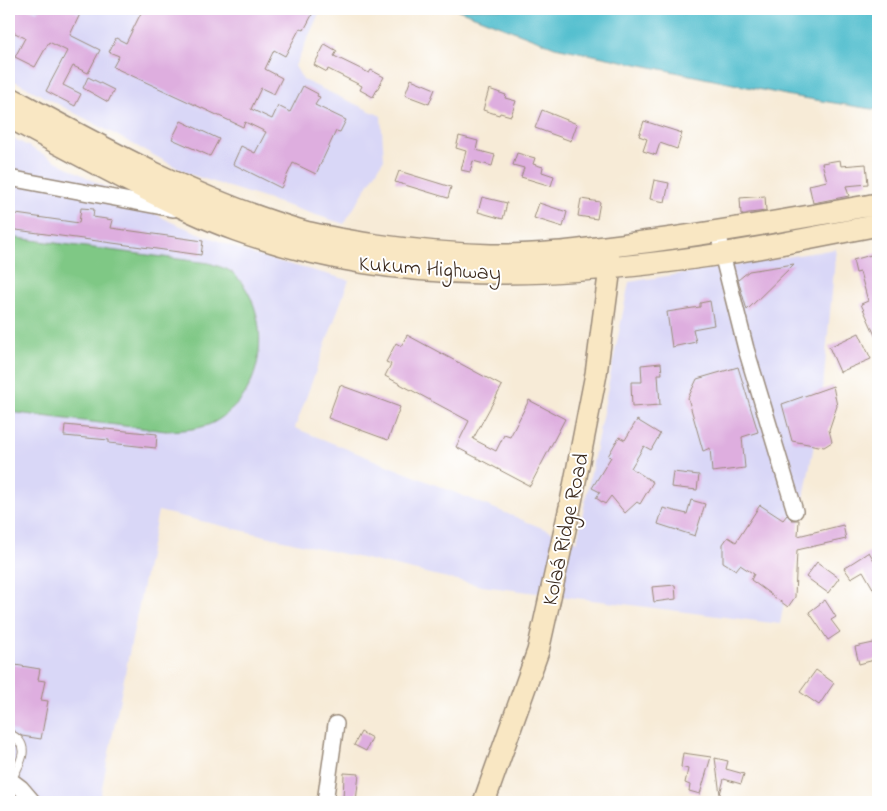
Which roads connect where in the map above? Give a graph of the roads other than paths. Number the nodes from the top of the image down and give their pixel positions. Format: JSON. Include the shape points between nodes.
{"nodes":[{"id":1,"x":9,"y":97,"type":"edge"},
{"id":2,"x":9,"y":117,"type":"edge"},
{"id":3,"x":9,"y":178,"type":"edge"},
{"id":4,"x":878,"y":204,"type":"edge"},
{"id":5,"x":194,"y":213,"type":"junction"},
{"id":6,"x":878,"y":225,"type":"edge"},
{"id":7,"x":718,"y":232,"type":"junction"},
{"id":8,"x":722,"y":254,"type":"junction"},
{"id":9,"x":608,"y":257,"type":"junction"},
{"id":10,"x":795,"y":512,"type":"dead end"},
{"id":11,"x":336,"y":724,"type":"dead end"},
{"id":12,"x":9,"y":734,"type":"edge"},
{"id":13,"x":14,"y":782,"type":"edge"},
{"id":14,"x":34,"y":802,"type":"edge"},
{"id":15,"x":325,"y":802,"type":"edge"},
{"id":16,"x":484,"y":802,"type":"edge"}],
"edges":[{"from":1,"to":9,"type":"main road","name":"Kukum Highway","via":[[198,194],[302,231],[447,253]]},
{"from":2,"to":5,"type":"main road","name":"Kukum Highway"},
{"from":3,"to":5,"type":"street"},
{"from":4,"to":7,"type":"main road","name":"Kukum Highway"},
{"from":5,"to":9,"type":"main road","name":"Kukum Highway","via":[[285,246],[396,268],[478,273],[580,271]]},
{"from":6,"to":8,"type":"main road","name":"Kukum Highway"},
{"from":7,"to":8,"type":"street"},
{"from":7,"to":9,"type":"main road","name":"Kukum Highway"},
{"from":8,"to":9,"type":"main road","name":"Kukum Highway"},
{"from":8,"to":10,"type":"street"},
{"from":9,"to":16,"type":"main road","name":"Kolaá Ridge Road","via":[[594,384],[538,651]]},
{"from":11,"to":15,"type":"street"},
{"from":12,"to":13,"type":"lane","via":[[22,745],[23,754]]},
{"from":13,"to":14,"type":"street"}]}
